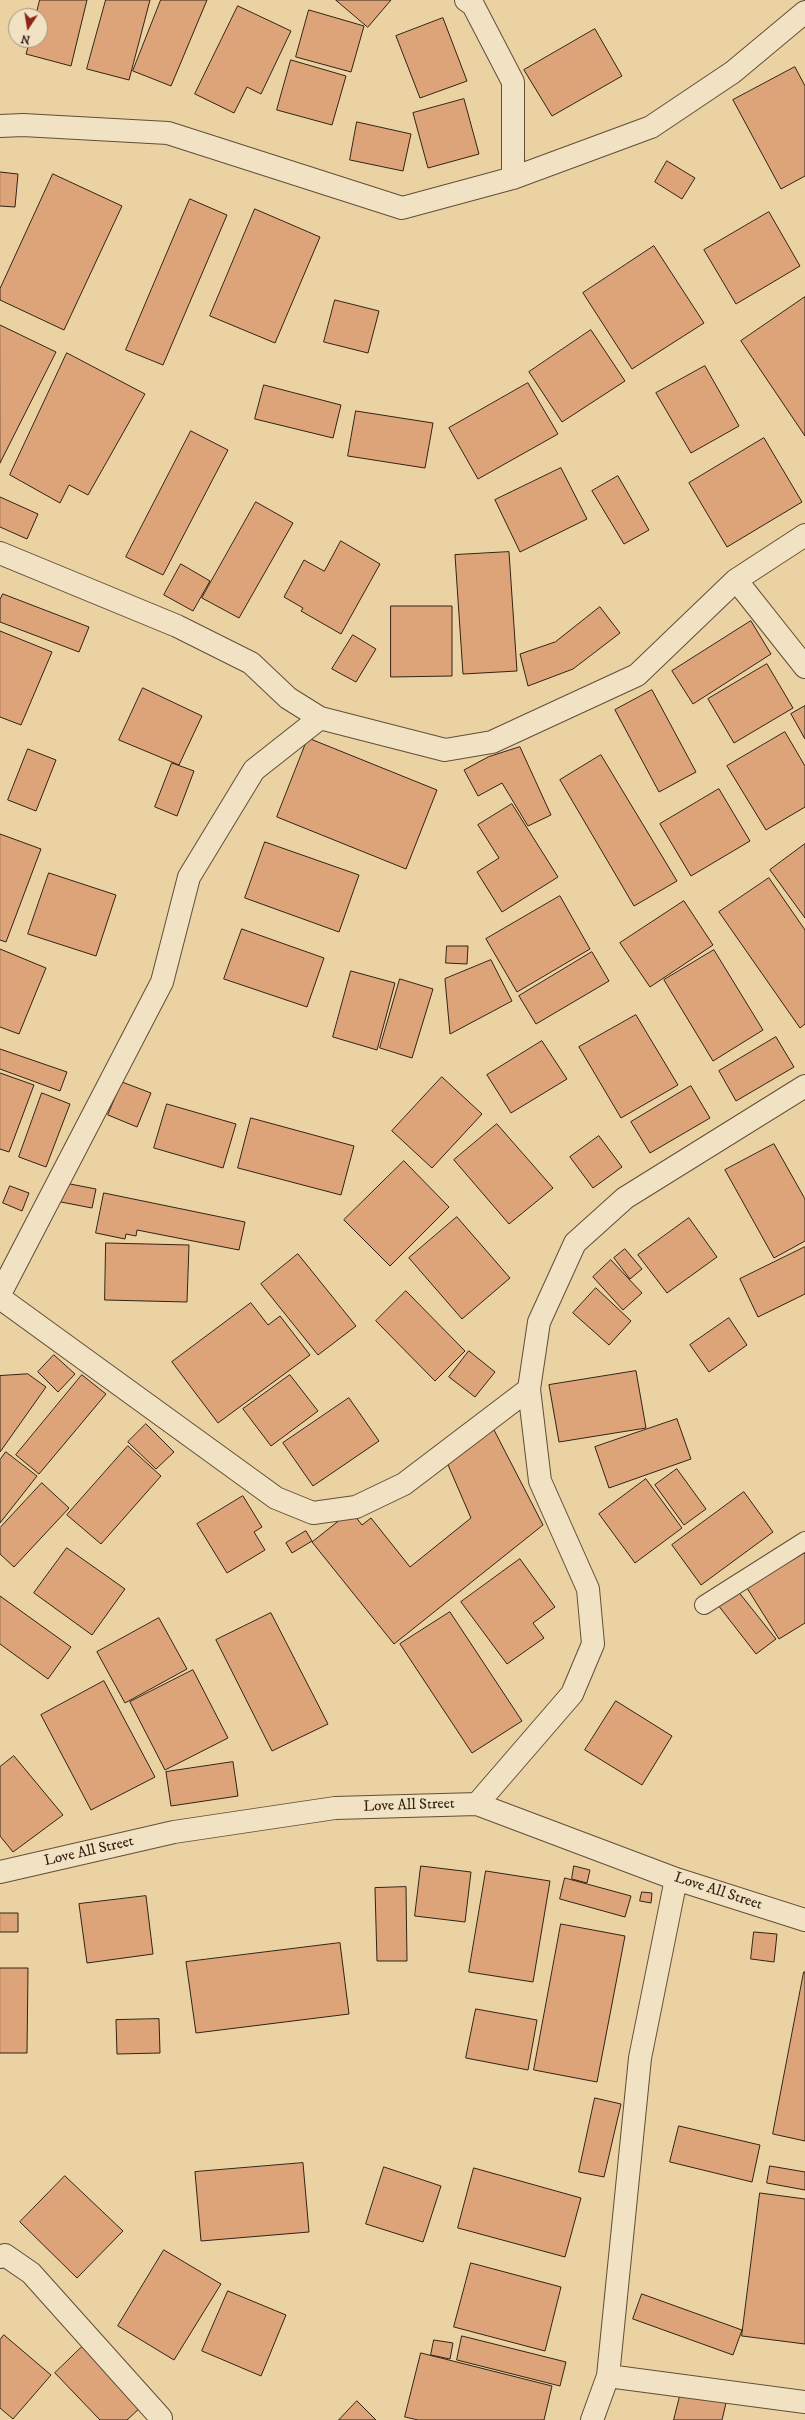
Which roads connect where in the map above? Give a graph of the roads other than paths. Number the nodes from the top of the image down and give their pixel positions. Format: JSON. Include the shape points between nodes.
{"nodes":[{"id":1,"x":466,"y":0,"type":"edge"},
{"id":2,"x":805,"y":12,"type":"edge"},
{"id":3,"x":0,"y":126,"type":"edge"},
{"id":4,"x":513,"y":178,"type":"junction"},
{"id":5,"x":805,"y":535,"type":"edge"},
{"id":6,"x":0,"y":553,"type":"edge"},
{"id":7,"x":736,"y":580,"type":"junction"},
{"id":8,"x":805,"y":666,"type":"edge"},
{"id":9,"x":320,"y":718,"type":"junction"},
{"id":10,"x":805,"y":1086,"type":"edge"},
{"id":11,"x":0,"y":1294,"type":"edge"},
{"id":12,"x":0,"y":1298,"type":"edge"},
{"id":13,"x":529,"y":1389,"type":"junction"},
{"id":14,"x":805,"y":1541,"type":"edge"},
{"id":15,"x":704,"y":1605,"type":"dead end"},
{"id":16,"x":477,"y":1804,"type":"junction"},
{"id":17,"x":0,"y":1872,"type":"edge"},
{"id":18,"x":676,"y":1879,"type":"junction"},
{"id":19,"x":805,"y":1920,"type":"edge"},
{"id":20,"x":0,"y":2256,"type":"edge"},
{"id":21,"x":608,"y":2376,"type":"junction"},
{"id":22,"x":805,"y":2402,"type":"edge"},
{"id":23,"x":161,"y":2418,"type":"dead end"},
{"id":24,"x":592,"y":2420,"type":"edge"}],
"edges":[{"from":1,"to":4,"type":"street","via":[[473,5],[513,82]]},
{"from":2,"to":4,"type":"street","via":[[733,72],[651,127]]},
{"from":3,"to":4,"type":"street","via":[[168,133],[402,208]]},
{"from":5,"to":7,"type":"street"},
{"from":6,"to":9,"type":"street","via":[[177,626],[251,663],[288,698]]},
{"from":7,"to":8,"type":"street"},
{"from":7,"to":9,"type":"street","via":[[636,675],[492,742],[445,750]]},
{"from":9,"to":11,"type":"street","via":[[254,770],[189,877],[162,982]]},
{"from":10,"to":13,"type":"street","via":[[625,1198],[575,1243],[539,1322]]},
{"from":12,"to":13,"type":"street","via":[[276,1498],[313,1512],[356,1506],[404,1484]]},
{"from":13,"to":16,"type":"street","via":[[540,1481],[588,1589],[593,1644],[572,1694]]},
{"from":14,"to":15,"type":"lane"},
{"from":16,"to":17,"type":"street","name":"Love All Street","via":[[335,1808],[174,1832]]},
{"from":16,"to":18,"type":"street","name":"Love All Street"},
{"from":18,"to":19,"type":"street","name":"Love All Street"},
{"from":18,"to":21,"type":"street","via":[[640,2058]]},
{"from":20,"to":23,"type":"street","via":[[5,2255],[32,2273]]},
{"from":21,"to":22,"type":"street"},
{"from":21,"to":24,"type":"street"}]}
